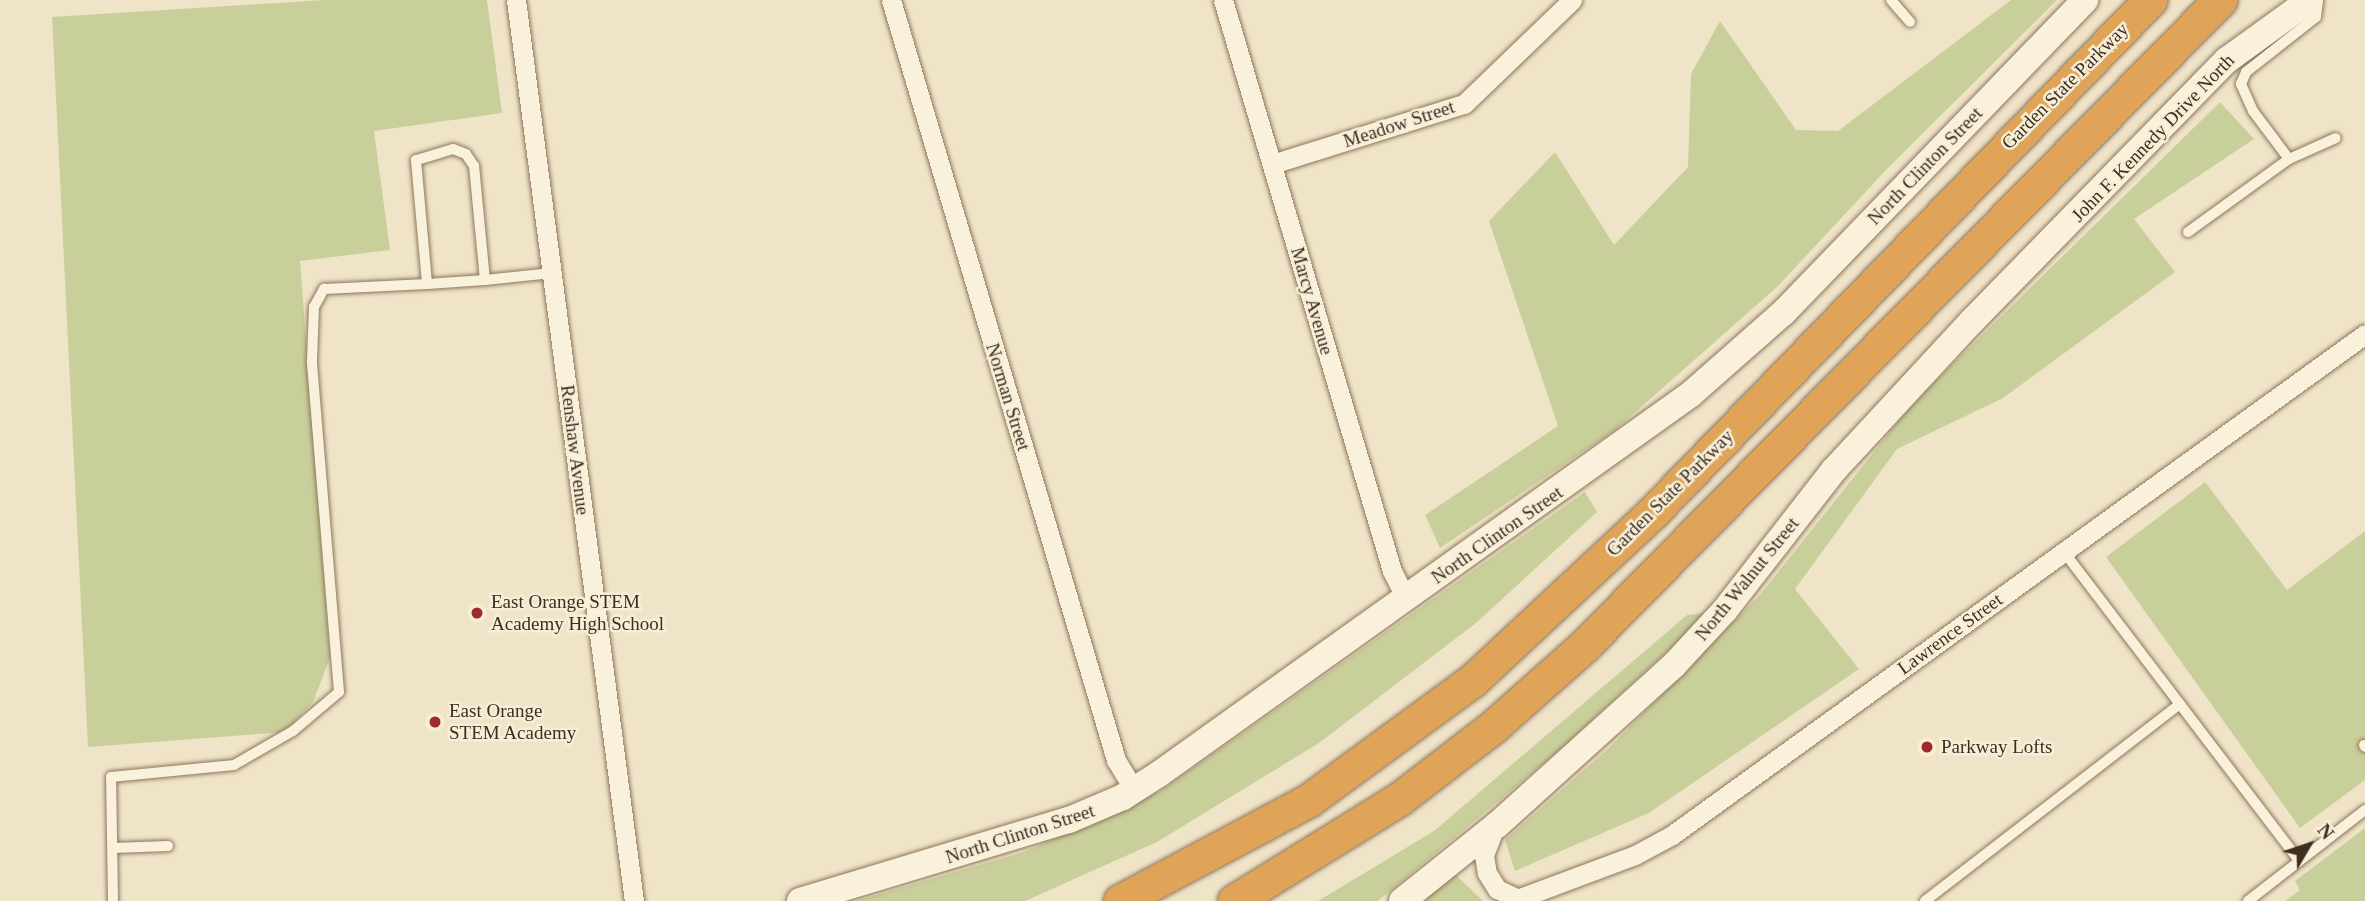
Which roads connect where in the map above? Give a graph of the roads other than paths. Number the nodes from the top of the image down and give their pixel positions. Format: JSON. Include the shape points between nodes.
{"nodes":[{"id":1,"x":516,"y":0,"type":"edge"},
{"id":2,"x":891,"y":0,"type":"edge"},
{"id":3,"x":1223,"y":0,"type":"edge"},
{"id":4,"x":1572,"y":0,"type":"edge"},
{"id":5,"x":1891,"y":0,"type":"edge"},
{"id":6,"x":2085,"y":0,"type":"edge"},
{"id":7,"x":2150,"y":0,"type":"edge"},
{"id":8,"x":2220,"y":0,"type":"edge"},
{"id":9,"x":2310,"y":0,"type":"edge"},
{"id":10,"x":2318,"y":0,"type":"edge"},
{"id":11,"x":1910,"y":22,"type":"dead end"},
{"id":12,"x":2336,"y":138,"type":"dead end"},
{"id":13,"x":2289,"y":159,"type":"junction"},
{"id":14,"x":1272,"y":164,"type":"junction"},
{"id":15,"x":2064,"y":228,"type":"joint"},
{"id":16,"x":2188,"y":232,"type":"dead end"},
{"id":17,"x":552,"y":273,"type":"junction"},
{"id":18,"x":485,"y":280,"type":"junction"},
{"id":19,"x":427,"y":284,"type":"junction"},
{"id":20,"x":2365,"y":334,"type":"edge"},
{"id":21,"x":2064,"y":551,"type":"junction"},
{"id":22,"x":1406,"y":599,"type":"junction"},
{"id":23,"x":2180,"y":704,"type":"junction"},
{"id":24,"x":1134,"y":790,"type":"junction"},
{"id":25,"x":2365,"y":810,"type":"edge"},
{"id":26,"x":1497,"y":825,"type":"junction"},
{"id":27,"x":168,"y":846,"type":"dead end"},
{"id":28,"x":113,"y":848,"type":"junction"},
{"id":29,"x":2299,"y":861,"type":"junction"},
{"id":30,"x":1515,"y":900,"type":"edge"},
{"id":31,"x":113,"y":901,"type":"edge"},
{"id":32,"x":634,"y":901,"type":"edge"},
{"id":33,"x":800,"y":901,"type":"edge"},
{"id":34,"x":1120,"y":901,"type":"edge"},
{"id":35,"x":1234,"y":901,"type":"edge"},
{"id":36,"x":1402,"y":901,"type":"edge"},
{"id":37,"x":1925,"y":901,"type":"edge"},
{"id":38,"x":2248,"y":901,"type":"edge"}],
"edges":[{"from":1,"to":17,"type":"street","name":"Renshaw Avenue"},
{"from":2,"to":24,"type":"street","name":"Norman Street","via":[[1116,760]]},
{"from":3,"to":14,"type":"street","name":"Marcy Avenue"},
{"from":4,"to":14,"type":"street","name":"Meadow Street","via":[[1464,104]]},
{"from":5,"to":11,"type":"lane"},
{"from":6,"to":22,"type":"main road","name":"North Clinton Street","via":[[1832,262],[1691,394]]},
{"from":7,"to":34,"type":"highway","name":"Garden State Parkway","via":[[1646,520],[1473,680],[1309,800]]},
{"from":8,"to":35,"type":"highway","via":[[1651,582],[1524,701],[1366,823]]},
{"from":9,"to":15,"type":"main road","name":"John F. Kennedy Drive North","via":[[2227,60]]},
{"from":10,"to":13,"type":"lane","via":[[2316,17],[2246,72],[2241,84],[2253,111]]},
{"from":12,"to":13,"type":"lane"},
{"from":13,"to":16,"type":"lane"},
{"from":14,"to":22,"type":"street","name":"Marcy Avenue","via":[[1392,572]]},
{"from":15,"to":26,"type":"main road","name":"North Walnut Street","via":[[1834,470],[1692,648]]},
{"from":17,"to":18,"type":"lane"},
{"from":17,"to":32,"type":"street","name":"Renshaw Avenue"},
{"from":18,"to":19,"type":"lane"},
{"from":18,"to":19,"type":"lane","via":[[474,166],[466,154],[453,149],[416,160]]},
{"from":19,"to":28,"type":"lane","via":[[324,289],[314,307],[314,388],[340,692],[293,732],[234,765],[111,776]]},
{"from":20,"to":21,"type":"street","name":"Lawrence Street"},
{"from":21,"to":23,"type":"lane"},
{"from":21,"to":30,"type":"street","name":"Lawrence Street","via":[[1666,839]]},
{"from":22,"to":24,"type":"main road","name":"North Clinton Street"},
{"from":23,"to":29,"type":"lane"},
{"from":23,"to":37,"type":"lane"},
{"from":24,"to":33,"type":"main road","name":"North Clinton Street","via":[[1069,820]]},
{"from":25,"to":29,"type":"lane"},
{"from":26,"to":30,"type":"street","name":"Lawrence Street","via":[[1486,846],[1485,865],[1497,889]]},
{"from":26,"to":36,"type":"main road","name":"North Walnut Street"},
{"from":27,"to":28,"type":"lane"},
{"from":28,"to":31,"type":"lane"},
{"from":29,"to":38,"type":"lane"}]}
